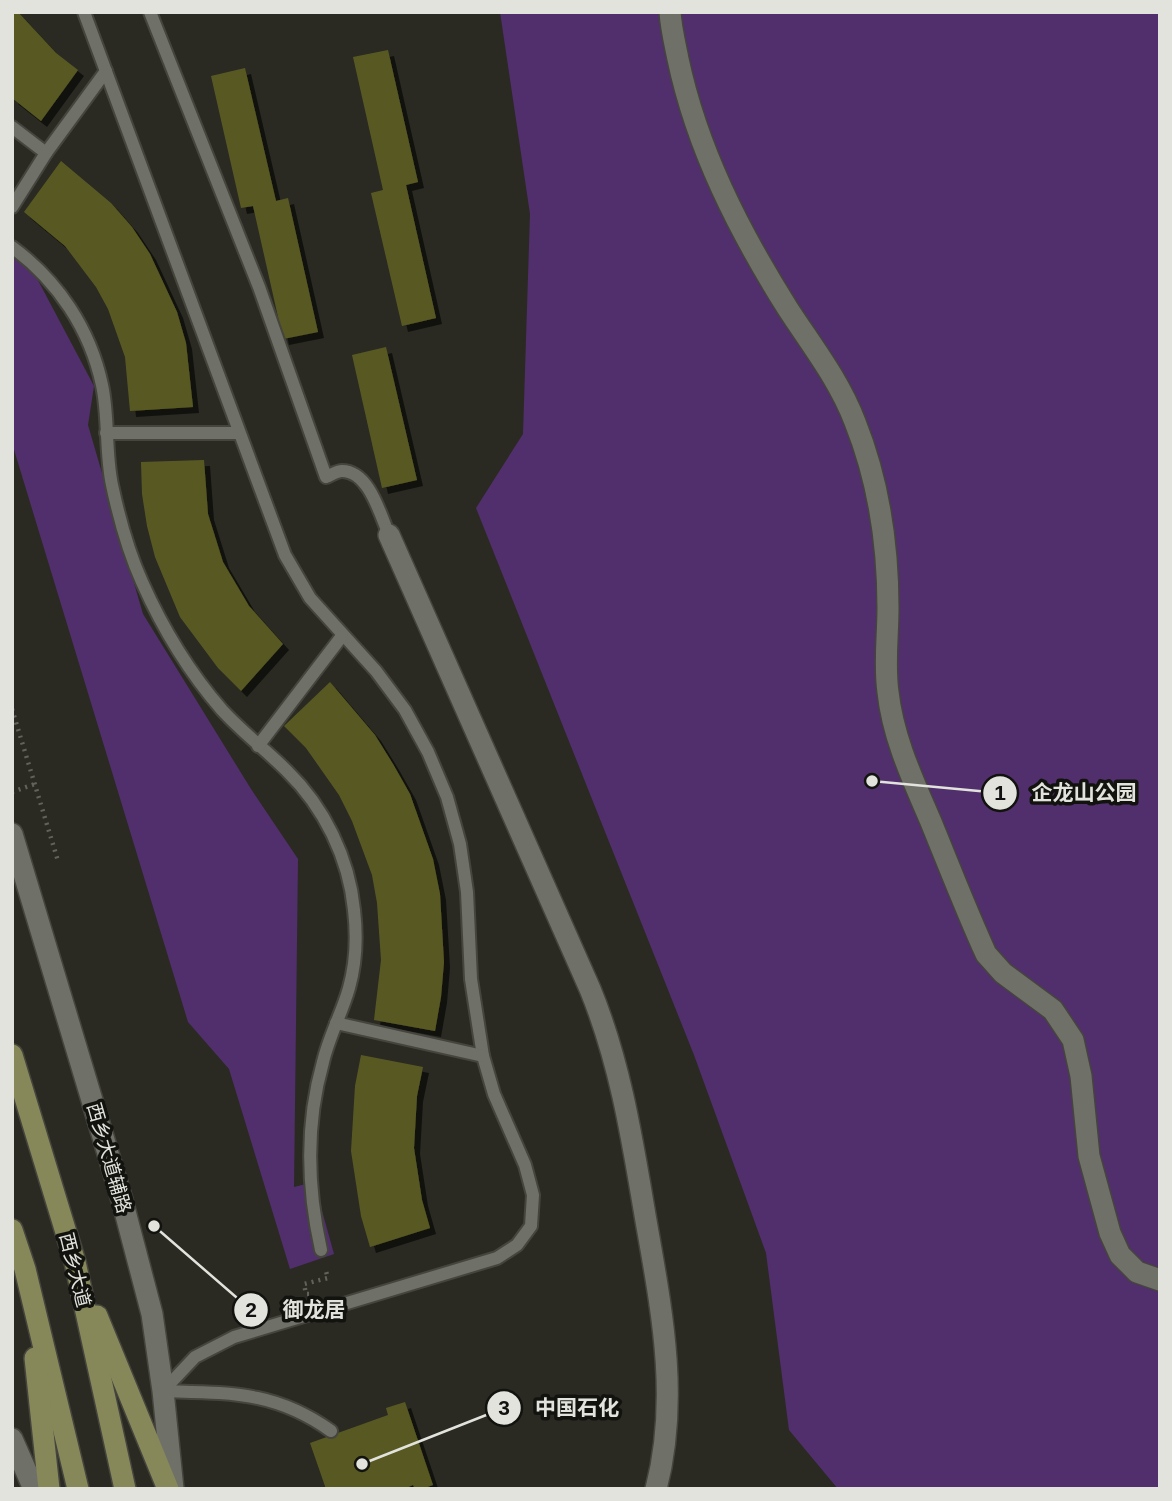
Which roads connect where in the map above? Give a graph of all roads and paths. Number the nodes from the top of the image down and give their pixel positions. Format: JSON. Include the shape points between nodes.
{"nodes":[{"id":1,"x":84,"y":12,"type":"edge"},
{"id":2,"x":150,"y":12,"type":"edge"},
{"id":3,"x":670,"y":12,"type":"edge"},
{"id":4,"x":106,"y":71,"type":"junction"},
{"id":5,"x":12,"y":127,"type":"edge"},
{"id":6,"x":46,"y":153,"type":"junction"},
{"id":7,"x":12,"y":207,"type":"edge"},
{"id":8,"x":12,"y":247,"type":"edge"},
{"id":9,"x":106,"y":433,"type":"junction"},
{"id":10,"x":239,"y":433,"type":"junction"},
{"id":11,"x":389,"y":535,"type":"joint"},
{"id":12,"x":342,"y":636,"type":"junction"},
{"id":13,"x":12,"y":709,"type":"edge"},
{"id":14,"x":258,"y":746,"type":"junction"},
{"id":15,"x":35,"y":784,"type":"junction"},
{"id":16,"x":12,"y":792,"type":"edge"},
{"id":17,"x":12,"y":834,"type":"edge"},
{"id":18,"x":58,"y":861,"type":"dead end"},
{"id":19,"x":336,"y":1023,"type":"junction"},
{"id":20,"x":12,"y":1055,"type":"edge"},
{"id":21,"x":483,"y":1056,"type":"junction"},
{"id":22,"x":12,"y":1230,"type":"edge"},
{"id":23,"x":321,"y":1250,"type":"joint"},
{"id":24,"x":75,"y":1262,"type":"junction"},
{"id":25,"x":25,"y":1269,"type":"junction"},
{"id":26,"x":1160,"y":1280,"type":"edge"},
{"id":27,"x":330,"y":1307,"type":"junction"},
{"id":28,"x":163,"y":1391,"type":"junction"},
{"id":29,"x":331,"y":1431,"type":"dead end"},
{"id":30,"x":12,"y":1439,"type":"edge"},
{"id":31,"x":34,"y":1489,"type":"edge"},
{"id":32,"x":50,"y":1489,"type":"edge"},
{"id":33,"x":78,"y":1489,"type":"edge"},
{"id":34,"x":125,"y":1489,"type":"edge"},
{"id":35,"x":171,"y":1489,"type":"edge"},
{"id":36,"x":656,"y":1489,"type":"edge"}],
"edges":[{"from":1,"to":4,"type":"lane"},
{"from":2,"to":11,"type":"lane","via":[[259,287],[326,477],[340,471],[355,474],[366,485]]},
{"from":3,"to":26,"type":"street","via":[[685,89],[707,157],[737,222],[788,310],[826,363],[855,421],[875,482],[886,546],[888,694],[911,775],[986,954],[1003,973],[1053,1010],[1073,1041],[1089,1156],[1110,1233],[1119,1255],[1137,1272]]},
{"from":4,"to":6,"type":"lane"},
{"from":4,"to":10,"type":"lane"},
{"from":5,"to":6,"type":"lane"},
{"from":6,"to":7,"type":"lane"},
{"from":8,"to":9,"type":"lane","via":[[34,263],[65,298],[88,340],[102,386]]},
{"from":9,"to":10,"type":"lane"},
{"from":9,"to":14,"type":"lane","via":[[124,533],[147,592],[191,669],[222,710]]},
{"from":10,"to":12,"type":"lane","via":[[285,555],[310,598]]},
{"from":11,"to":36,"type":"street","via":[[590,989],[617,1065],[666,1346],[669,1405],[665,1456]]},
{"from":12,"to":14,"type":"lane"},
{"from":12,"to":21,"type":"lane","via":[[405,710],[447,797],[467,892],[471,979]]},
{"from":13,"to":15,"type":"path"},
{"from":14,"to":19,"type":"lane","via":[[313,800],[347,870],[355,909],[355,948],[349,987]]},
{"from":15,"to":16,"type":"path"},
{"from":15,"to":18,"type":"path"},
{"from":17,"to":28,"type":"street","name":"西乡大道辅路","via":[[122,1200],[152,1314]]},
{"from":19,"to":21,"type":"lane"},
{"from":19,"to":23,"type":"lane","via":[[314,1097],[310,1136],[309,1174]]},
{"from":20,"to":24,"type":"main road","name":"西乡大道"},
{"from":21,"to":27,"type":"lane","via":[[525,1165],[533,1195],[531,1226],[517,1245],[497,1258]]},
{"from":22,"to":25,"type":"main road"},
{"from":23,"to":27,"type":"path","via":[[328,1278],[304,1284],[306,1294],[327,1289]]},
{"from":24,"to":34,"type":"main road","name":"西乡大道"},
{"from":24,"to":35,"type":"main road"},
{"from":25,"to":32,"type":"main road"},
{"from":25,"to":33,"type":"main road"},
{"from":27,"to":28,"type":"lane","via":[[216,1345],[195,1357]]},
{"from":28,"to":29,"type":"lane","via":[[251,1396],[285,1404]]},
{"from":28,"to":35,"type":"street","name":"西乡大道辅路"},
{"from":30,"to":31,"type":"street"}]}
